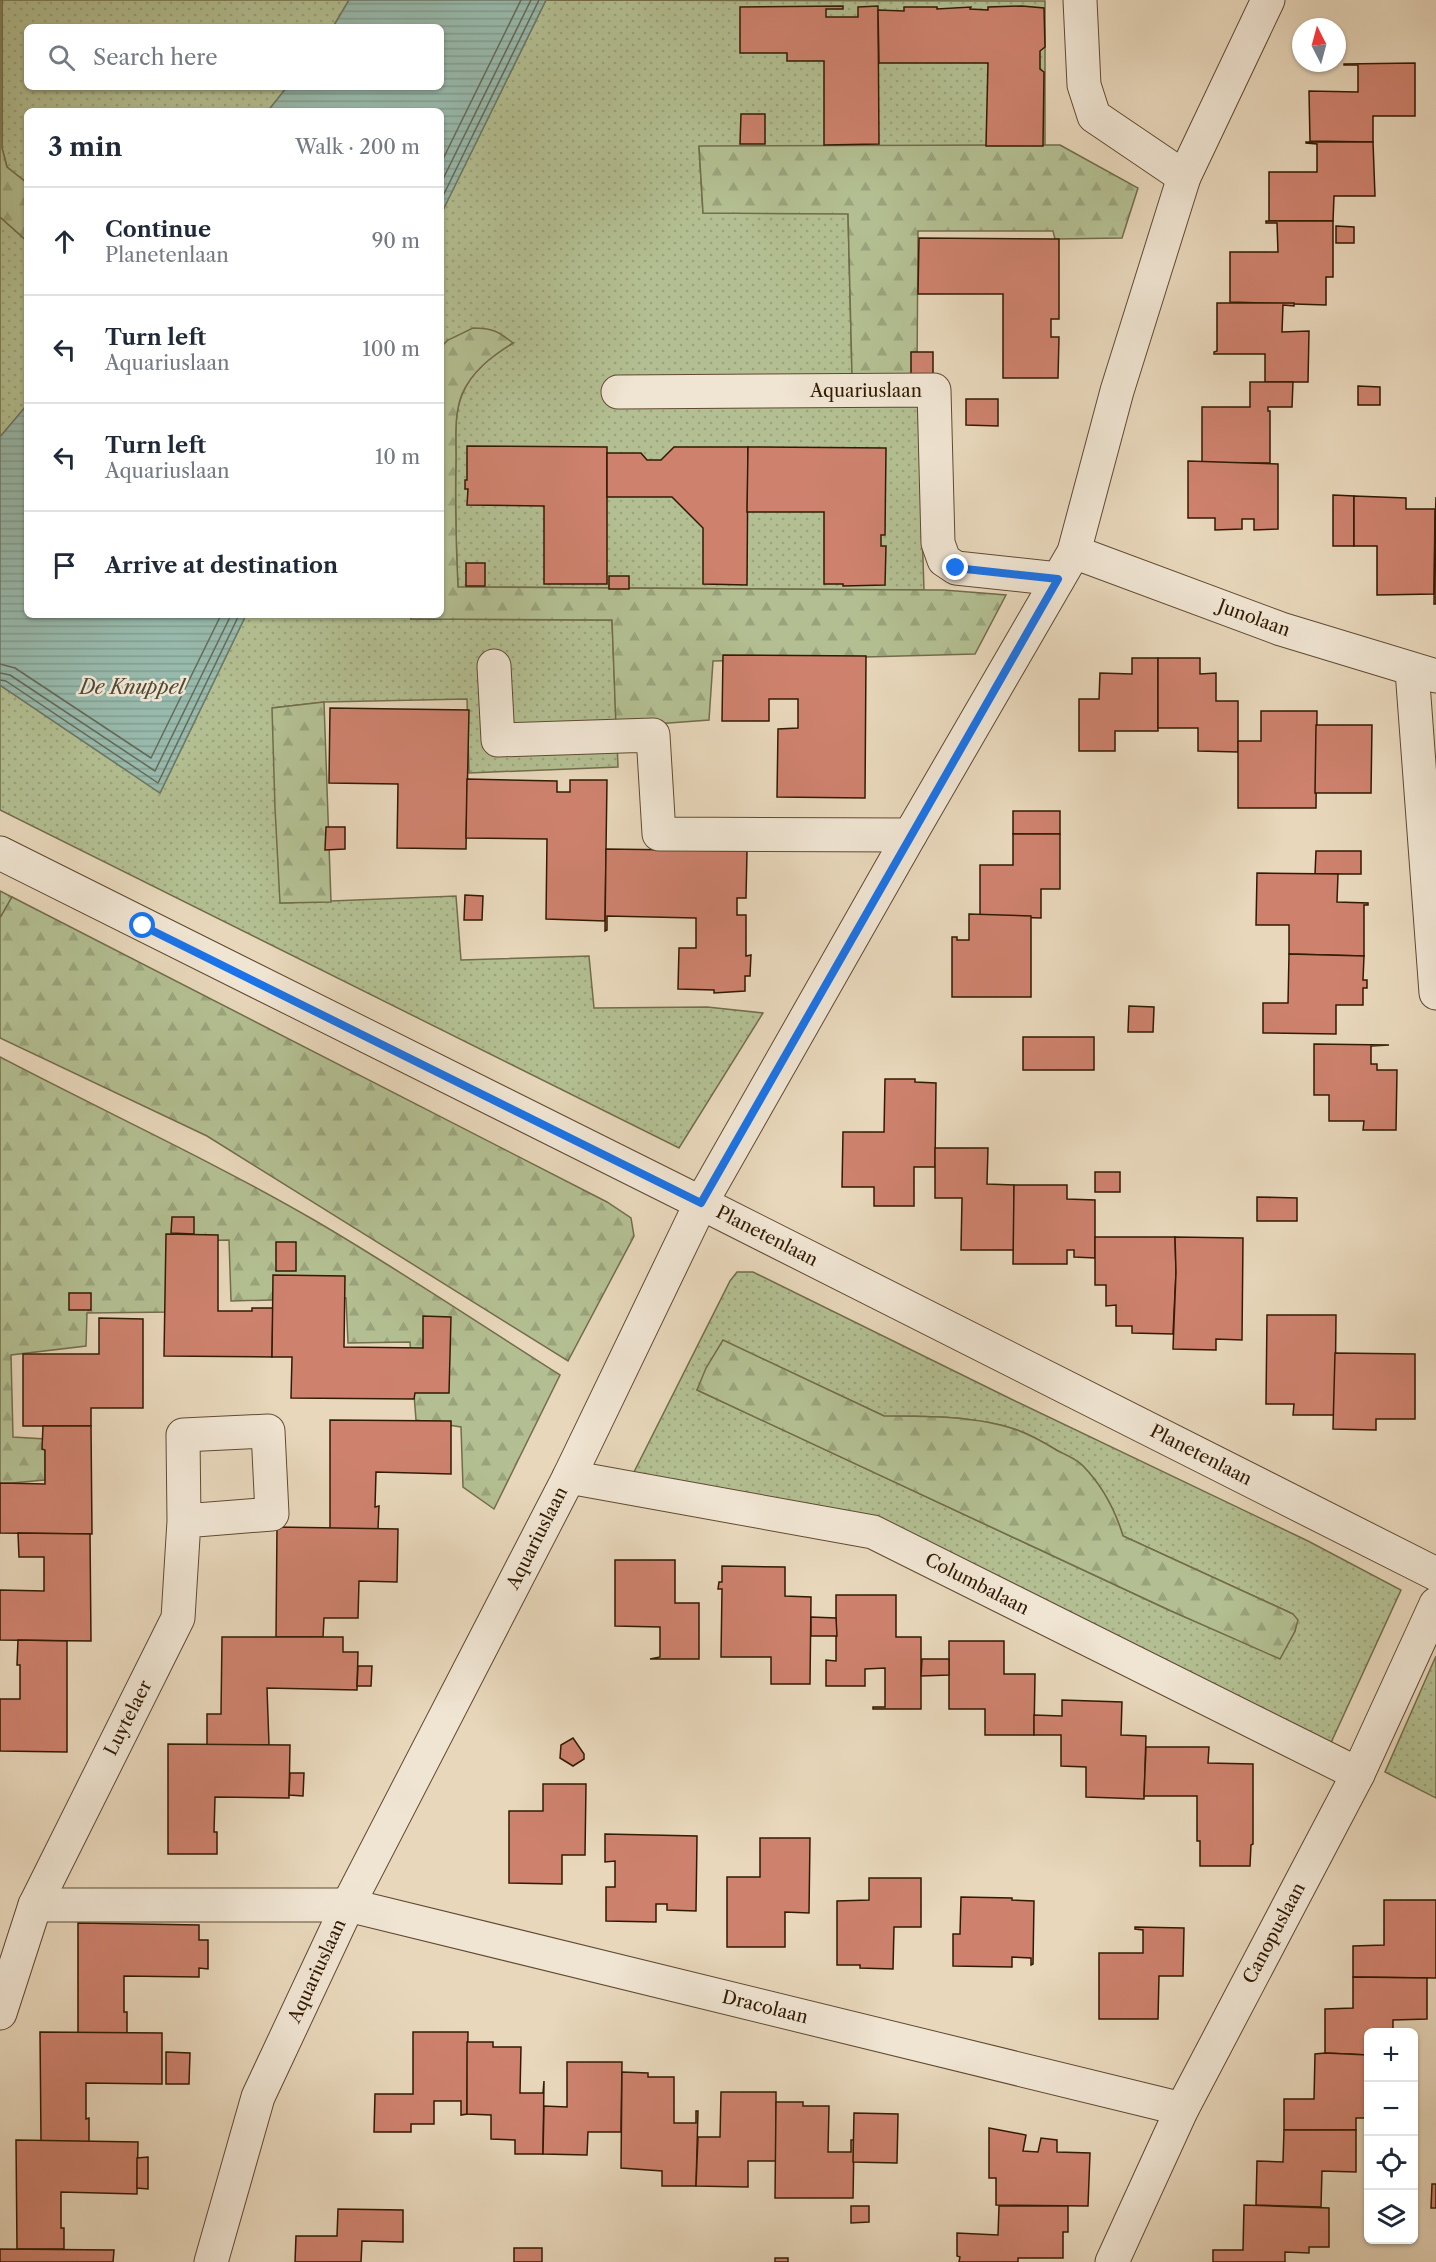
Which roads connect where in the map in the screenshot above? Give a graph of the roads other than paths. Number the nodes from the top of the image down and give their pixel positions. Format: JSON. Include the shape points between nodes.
{"nodes":[{"id":1,"x":1080,"y":0,"type":"edge"},
{"id":2,"x":1268,"y":0,"type":"edge"},
{"id":3,"x":1184,"y":177,"type":"junction"},
{"id":4,"x":618,"y":392,"type":"dead end"},
{"id":5,"x":1066,"y":565,"type":"junction"},
{"id":6,"x":494,"y":666,"type":"dead end"},
{"id":7,"x":1424,"y":673,"type":"edge"},
{"id":8,"x":910,"y":835,"type":"junction"},
{"id":9,"x":0,"y":854,"type":"edge"},
{"id":10,"x":1436,"y":993,"type":"edge"},
{"id":11,"x":701,"y":1203,"type":"junction"},
{"id":12,"x":569,"y":1477,"type":"junction"},
{"id":13,"x":184,"y":1521,"type":"dead end"},
{"id":14,"x":1436,"y":1574,"type":"edge"},
{"id":15,"x":1436,"y":1604,"type":"edge"},
{"id":16,"x":1358,"y":1774,"type":"junction"},
{"id":17,"x":35,"y":1905,"type":"junction"},
{"id":18,"x":348,"y":1905,"type":"junction"},
{"id":19,"x":0,"y":2013,"type":"edge"},
{"id":20,"x":1182,"y":2109,"type":"junction"},
{"id":21,"x":211,"y":2262,"type":"edge"},
{"id":22,"x":1112,"y":2262,"type":"edge"}],
"edges":[{"from":1,"to":3,"type":"street","via":[[1084,85],[1094,116]]},
{"from":2,"to":3,"type":"street","name":"Aquariuslaan"},
{"from":3,"to":5,"type":"street","name":"Aquariuslaan"},
{"from":4,"to":5,"type":"street","name":"Aquariuslaan","via":[[934,390],[938,543],[944,560],[956,568]]},
{"from":5,"to":7,"type":"street","name":"Junolaan"},
{"from":5,"to":8,"type":"street","name":"Aquariuslaan"},
{"from":6,"to":8,"type":"street","via":[[498,740],[653,735],[659,834]]},
{"from":7,"to":10,"type":"street"},
{"from":8,"to":11,"type":"street","name":"Aquariuslaan"},
{"from":9,"to":11,"type":"street","name":"Planetenlaan"},
{"from":11,"to":12,"type":"street","name":"Aquariuslaan"},
{"from":11,"to":14,"type":"street","name":"Planetenlaan"},
{"from":12,"to":16,"type":"street","name":"Columbalaan","via":[[873,1532]]},
{"from":12,"to":18,"type":"street","name":"Aquariuslaan"},
{"from":13,"to":17,"type":"street","name":"Luytelaer","via":[[178,1618]]},
{"from":15,"to":16,"type":"street","name":"Canopuslaan"},
{"from":16,"to":20,"type":"street","name":"Canopuslaan"},
{"from":17,"to":18,"type":"street"},
{"from":17,"to":19,"type":"street","name":"Luytelaer"},
{"from":18,"to":20,"type":"street","name":"Dracolaan"},
{"from":18,"to":21,"type":"street","name":"Aquariuslaan","via":[[258,2097]]},
{"from":20,"to":22,"type":"street","name":"Canopuslaan"}]}
